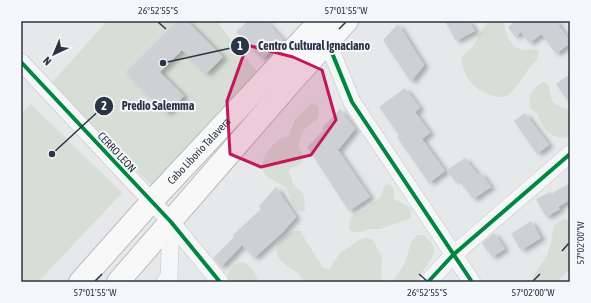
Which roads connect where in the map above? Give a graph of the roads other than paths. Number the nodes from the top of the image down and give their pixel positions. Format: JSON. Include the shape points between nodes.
{"nodes":[{"id":1,"x":320,"y":21,"type":"edge"},
{"id":2,"x":347,"y":21,"type":"edge"},
{"id":3,"x":328,"y":43,"type":"junction"},
{"id":4,"x":21,"y":62,"type":"edge"},
{"id":5,"x":570,"y":154,"type":"edge"},
{"id":6,"x":152,"y":201,"type":"junction"},
{"id":7,"x":171,"y":222,"type":"junction"},
{"id":8,"x":453,"y":255,"type":"junction"},
{"id":9,"x":80,"y":282,"type":"edge"},
{"id":10,"x":118,"y":282,"type":"edge"},
{"id":11,"x":165,"y":282,"type":"edge"},
{"id":12,"x":220,"y":282,"type":"edge"},
{"id":13,"x":428,"y":282,"type":"edge"},
{"id":14,"x":472,"y":282,"type":"edge"}],
"edges":[{"from":1,"to":6,"type":"highway","name":"Cabo Liborio Talavera"},
{"from":2,"to":3,"type":"highway"},
{"from":3,"to":7,"type":"highway"},
{"from":3,"to":8,"type":"street","via":[[352,102]]},
{"from":4,"to":6,"type":"street","name":"CERRO LEON"},
{"from":5,"to":8,"type":"street"},
{"from":6,"to":7,"type":"street","name":"CERRO LEON"},
{"from":6,"to":9,"type":"highway","name":"Cabo Liborio Talavera"},
{"from":7,"to":10,"type":"highway"},
{"from":7,"to":11,"type":"street","via":[[170,277]]},
{"from":7,"to":12,"type":"street","name":"CERRO LEON"},
{"from":8,"to":13,"type":"street"},
{"from":8,"to":14,"type":"street"}]}
